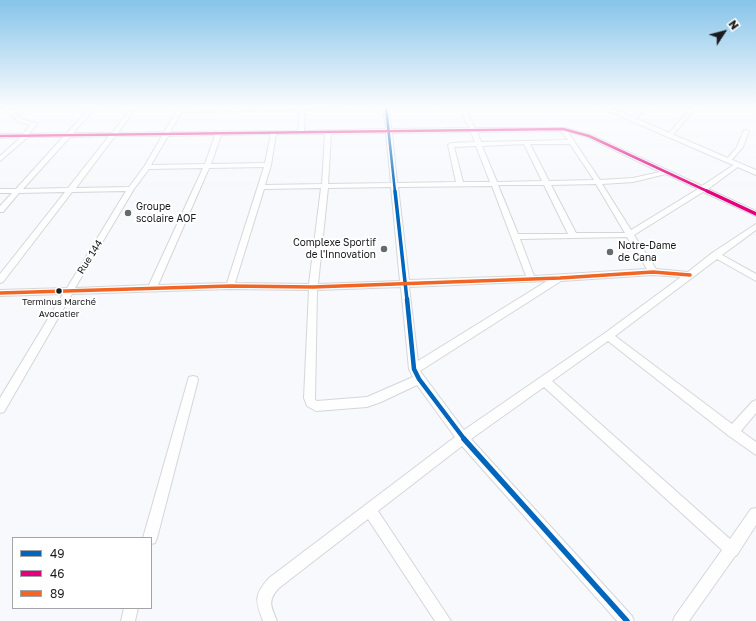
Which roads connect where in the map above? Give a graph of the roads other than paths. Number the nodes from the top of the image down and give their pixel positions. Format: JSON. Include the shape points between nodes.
{"nodes":[{"id":1,"x":0,"y":136,"type":"edge"},
{"id":2,"x":25,"y":136,"type":"joint"},
{"id":3,"x":69,"y":136,"type":"edge"},
{"id":4,"x":112,"y":136,"type":"edge"},
{"id":5,"x":166,"y":136,"type":"edge"},
{"id":6,"x":218,"y":136,"type":"edge"},
{"id":7,"x":273,"y":136,"type":"edge"},
{"id":8,"x":328,"y":136,"type":"edge"},
{"id":9,"x":389,"y":136,"type":"edge"},
{"id":10,"x":475,"y":136,"type":"edge"},
{"id":11,"x":568,"y":136,"type":"edge"},
{"id":12,"x":590,"y":136,"type":"edge"},
{"id":13,"x":669,"y":136,"type":"edge"},
{"id":14,"x":744,"y":136,"type":"edge"},
{"id":15,"x":526,"y":142,"type":"junction"},
{"id":16,"x":573,"y":142,"type":"junction"},
{"id":17,"x":478,"y":144,"type":"junction"},
{"id":18,"x":0,"y":159,"type":"edge"},
{"id":19,"x":728,"y":161,"type":"junction"},
{"id":20,"x":268,"y":165,"type":"junction"},
{"id":21,"x":737,"y":165,"type":"junction"},
{"id":22,"x":207,"y":166,"type":"junction"},
{"id":23,"x":147,"y":167,"type":"junction"},
{"id":24,"x":668,"y":172,"type":"junction"},
{"id":25,"x":756,"y":173,"type":"edge"},
{"id":26,"x":598,"y":182,"type":"junction"},
{"id":27,"x":545,"y":183,"type":"junction"},
{"id":28,"x":460,"y":184,"type":"junction"},
{"id":29,"x":494,"y":184,"type":"junction"},
{"id":30,"x":325,"y":186,"type":"junction"},
{"id":31,"x":394,"y":186,"type":"junction"},
{"id":32,"x":261,"y":187,"type":"junction"},
{"id":33,"x":72,"y":189,"type":"junction"},
{"id":34,"x":131,"y":189,"type":"junction"},
{"id":35,"x":703,"y":189,"type":"junction"},
{"id":36,"x":0,"y":191,"type":"edge"},
{"id":37,"x":17,"y":191,"type":"junction"},
{"id":38,"x":0,"y":210,"type":"edge"},
{"id":39,"x":756,"y":214,"type":"edge"},
{"id":40,"x":756,"y":226,"type":"edge"},
{"id":41,"x":573,"y":235,"type":"junction"},
{"id":42,"x":628,"y":235,"type":"junction"},
{"id":43,"x":516,"y":237,"type":"junction"},
{"id":44,"x":715,"y":255,"type":"junction"},
{"id":45,"x":653,"y":272,"type":"junction"},
{"id":46,"x":690,"y":275,"type":"junction"},
{"id":47,"x":560,"y":278,"type":"junction"},
{"id":48,"x":756,"y":278,"type":"edge"},
{"id":49,"x":531,"y":279,"type":"junction"},
{"id":50,"x":0,"y":280,"type":"edge"},
{"id":51,"x":404,"y":284,"type":"junction"},
{"id":52,"x":230,"y":286,"type":"junction"},
{"id":53,"x":313,"y":286,"type":"junction"},
{"id":54,"x":152,"y":288,"type":"junction"},
{"id":55,"x":69,"y":291,"type":"junction"},
{"id":56,"x":0,"y":293,"type":"edge"},
{"id":57,"x":608,"y":336,"type":"junction"},
{"id":58,"x":414,"y":369,"type":"junction"},
{"id":59,"x":193,"y":380,"type":"dead end"},
{"id":60,"x":419,"y":380,"type":"junction"},
{"id":61,"x":544,"y":381,"type":"junction"},
{"id":62,"x":756,"y":405,"type":"edge"},
{"id":63,"x":0,"y":408,"type":"edge"},
{"id":64,"x":733,"y":432,"type":"junction"},
{"id":65,"x":463,"y":438,"type":"junction"},
{"id":66,"x":756,"y":449,"type":"edge"},
{"id":67,"x":369,"y":509,"type":"junction"},
{"id":68,"x":756,"y":514,"type":"edge"},
{"id":69,"x":150,"y":537,"type":"edge"},
{"id":70,"x":732,"y":550,"type":"junction"},
{"id":71,"x":131,"y":609,"type":"edge"},
{"id":72,"x":128,"y":621,"type":"edge"},
{"id":73,"x":270,"y":621,"type":"edge"},
{"id":74,"x":444,"y":621,"type":"edge"},
{"id":75,"x":627,"y":621,"type":"edge"},
{"id":76,"x":680,"y":621,"type":"edge"}],
"edges":[{"from":1,"to":2,"type":"street"},
{"from":2,"to":18,"type":"street"},
{"from":3,"to":37,"type":"street"},
{"from":4,"to":33,"type":"street"},
{"from":5,"to":23,"type":"street","name":"Rue 144"},
{"from":6,"to":22,"type":"street"},
{"from":7,"to":20,"type":"street"},
{"from":8,"to":30,"type":"street"},
{"from":9,"to":31,"type":"street"},
{"from":10,"to":17,"type":"street"},
{"from":11,"to":16,"type":"street"},
{"from":12,"to":24,"type":"street"},
{"from":13,"to":19,"type":"street"},
{"from":14,"to":19,"type":"street","via":[[740,147]]},
{"from":15,"to":16,"type":"street"},
{"from":15,"to":17,"type":"street"},
{"from":15,"to":27,"type":"street"},
{"from":16,"to":26,"type":"street"},
{"from":17,"to":28,"type":"street","via":[[450,145]]},
{"from":17,"to":29,"type":"street"},
{"from":19,"to":21,"type":"street"},
{"from":20,"to":22,"type":"street"},
{"from":20,"to":32,"type":"street"},
{"from":21,"to":25,"type":"street"},
{"from":21,"to":35,"type":"street"},
{"from":22,"to":23,"type":"street"},
{"from":22,"to":54,"type":"street"},
{"from":23,"to":34,"type":"street","name":"Rue 144"},
{"from":24,"to":26,"type":"street","via":[[633,180]]},
{"from":24,"to":35,"type":"street"},
{"from":26,"to":27,"type":"street"},
{"from":26,"to":42,"type":"street"},
{"from":27,"to":29,"type":"street"},
{"from":27,"to":41,"type":"street"},
{"from":28,"to":29,"type":"street"},
{"from":28,"to":31,"type":"street"},
{"from":29,"to":43,"type":"street"},
{"from":30,"to":31,"type":"street"},
{"from":30,"to":32,"type":"street"},
{"from":30,"to":53,"type":"street"},
{"from":31,"to":51,"type":"street"},
{"from":32,"to":52,"type":"street"},
{"from":33,"to":34,"type":"street"},
{"from":33,"to":37,"type":"street"},
{"from":33,"to":50,"type":"street"},
{"from":34,"to":55,"type":"street","name":"Rue 144"},
{"from":35,"to":39,"type":"street"},
{"from":35,"to":42,"type":"street"},
{"from":36,"to":37,"type":"street"},
{"from":37,"to":38,"type":"street"},
{"from":40,"to":44,"type":"street"},
{"from":41,"to":42,"type":"street"},
{"from":41,"to":43,"type":"street"},
{"from":42,"to":45,"type":"street"},
{"from":43,"to":49,"type":"street"},
{"from":44,"to":46,"type":"street"},
{"from":44,"to":48,"type":"street"},
{"from":45,"to":46,"type":"street"},
{"from":45,"to":47,"type":"street"},
{"from":46,"to":57,"type":"street"},
{"from":47,"to":49,"type":"street"},
{"from":47,"to":58,"type":"street"},
{"from":49,"to":51,"type":"street"},
{"from":51,"to":53,"type":"street"},
{"from":51,"to":58,"type":"street"},
{"from":52,"to":53,"type":"street"},
{"from":52,"to":54,"type":"street"},
{"from":53,"to":60,"type":"street","via":[[309,398],[311,404],[316,406],[367,402]]},
{"from":54,"to":55,"type":"street"},
{"from":55,"to":56,"type":"street"},
{"from":55,"to":63,"type":"street","name":"Rue 144"},
{"from":57,"to":61,"type":"street"},
{"from":57,"to":64,"type":"street"},
{"from":58,"to":60,"type":"street"},
{"from":59,"to":69,"type":"street"},
{"from":60,"to":65,"type":"street"},
{"from":61,"to":65,"type":"street"},
{"from":61,"to":70,"type":"street"},
{"from":62,"to":64,"type":"street"},
{"from":64,"to":66,"type":"street"},
{"from":65,"to":67,"type":"street"},
{"from":65,"to":75,"type":"street"},
{"from":67,"to":73,"type":"street","via":[[274,583],[265,593],[264,605]]},
{"from":67,"to":74,"type":"street"},
{"from":68,"to":70,"type":"street"},
{"from":70,"to":76,"type":"street"},
{"from":71,"to":72,"type":"street"}]}
